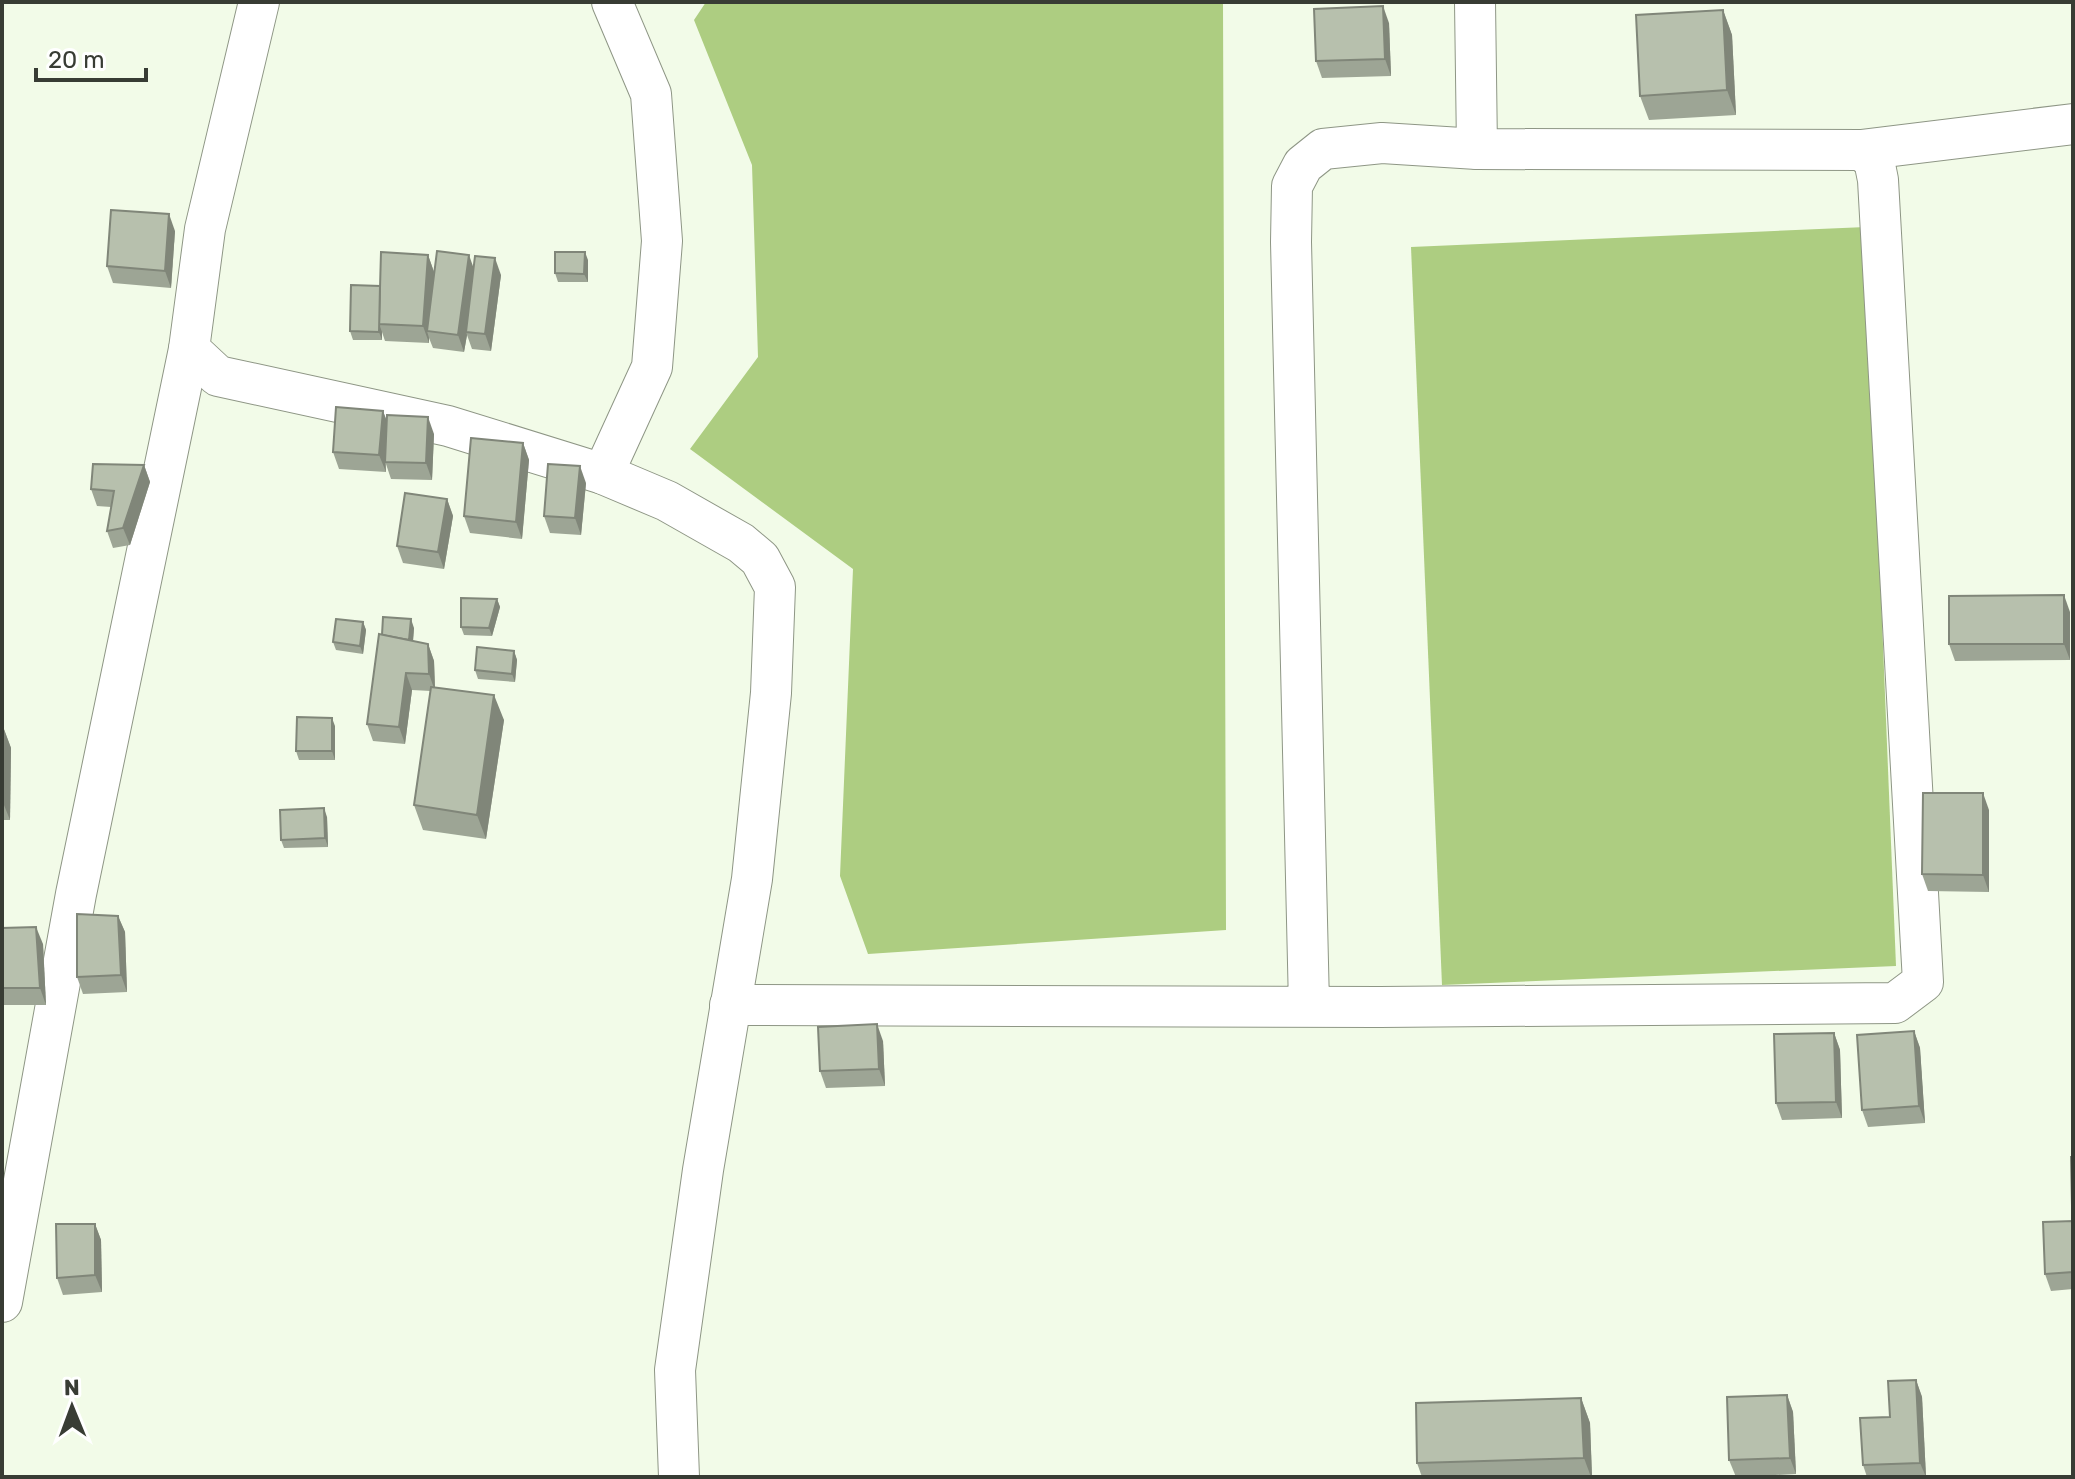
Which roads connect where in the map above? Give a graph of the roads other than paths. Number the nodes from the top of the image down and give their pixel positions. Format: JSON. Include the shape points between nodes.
{"nodes":[{"id":1,"x":259,"y":2,"type":"edge"},
{"id":2,"x":612,"y":2,"type":"edge"},
{"id":3,"x":1475,"y":2,"type":"edge"},
{"id":4,"x":2073,"y":124,"type":"edge"},
{"id":5,"x":1477,"y":149,"type":"junction"},
{"id":6,"x":1861,"y":150,"type":"junction"},
{"id":7,"x":189,"y":349,"type":"junction"},
{"id":8,"x":603,"y":474,"type":"junction"},
{"id":9,"x":730,"y":1005,"type":"junction"},
{"id":10,"x":1309,"y":1005,"type":"junction"},
{"id":11,"x":2,"y":1302,"type":"edge"},
{"id":12,"x":679,"y":1477,"type":"edge"}],
"edges":[{"from":1,"to":7,"type":"street","via":[[205,229]]},
{"from":2,"to":8,"type":"street","via":[[651,94],[662,241],[652,367]]},
{"from":3,"to":5,"type":"street"},
{"from":4,"to":6,"type":"street"},
{"from":5,"to":6,"type":"street"},
{"from":5,"to":10,"type":"street","via":[[1382,143],[1323,149],[1303,165],[1292,186]]},
{"from":6,"to":10,"type":"street","via":[[1874,160],[1878,180],[1923,982],[1895,1003]]},
{"from":7,"to":8,"type":"street","via":[[218,376],[448,426]]},
{"from":7,"to":11,"type":"street","via":[[76,894]]},
{"from":8,"to":9,"type":"street","via":[[667,501],[741,543],[760,559],[775,587],[771,693],[752,879]]},
{"from":9,"to":10,"type":"street"},
{"from":9,"to":12,"type":"street","via":[[675,1370]]}]}
